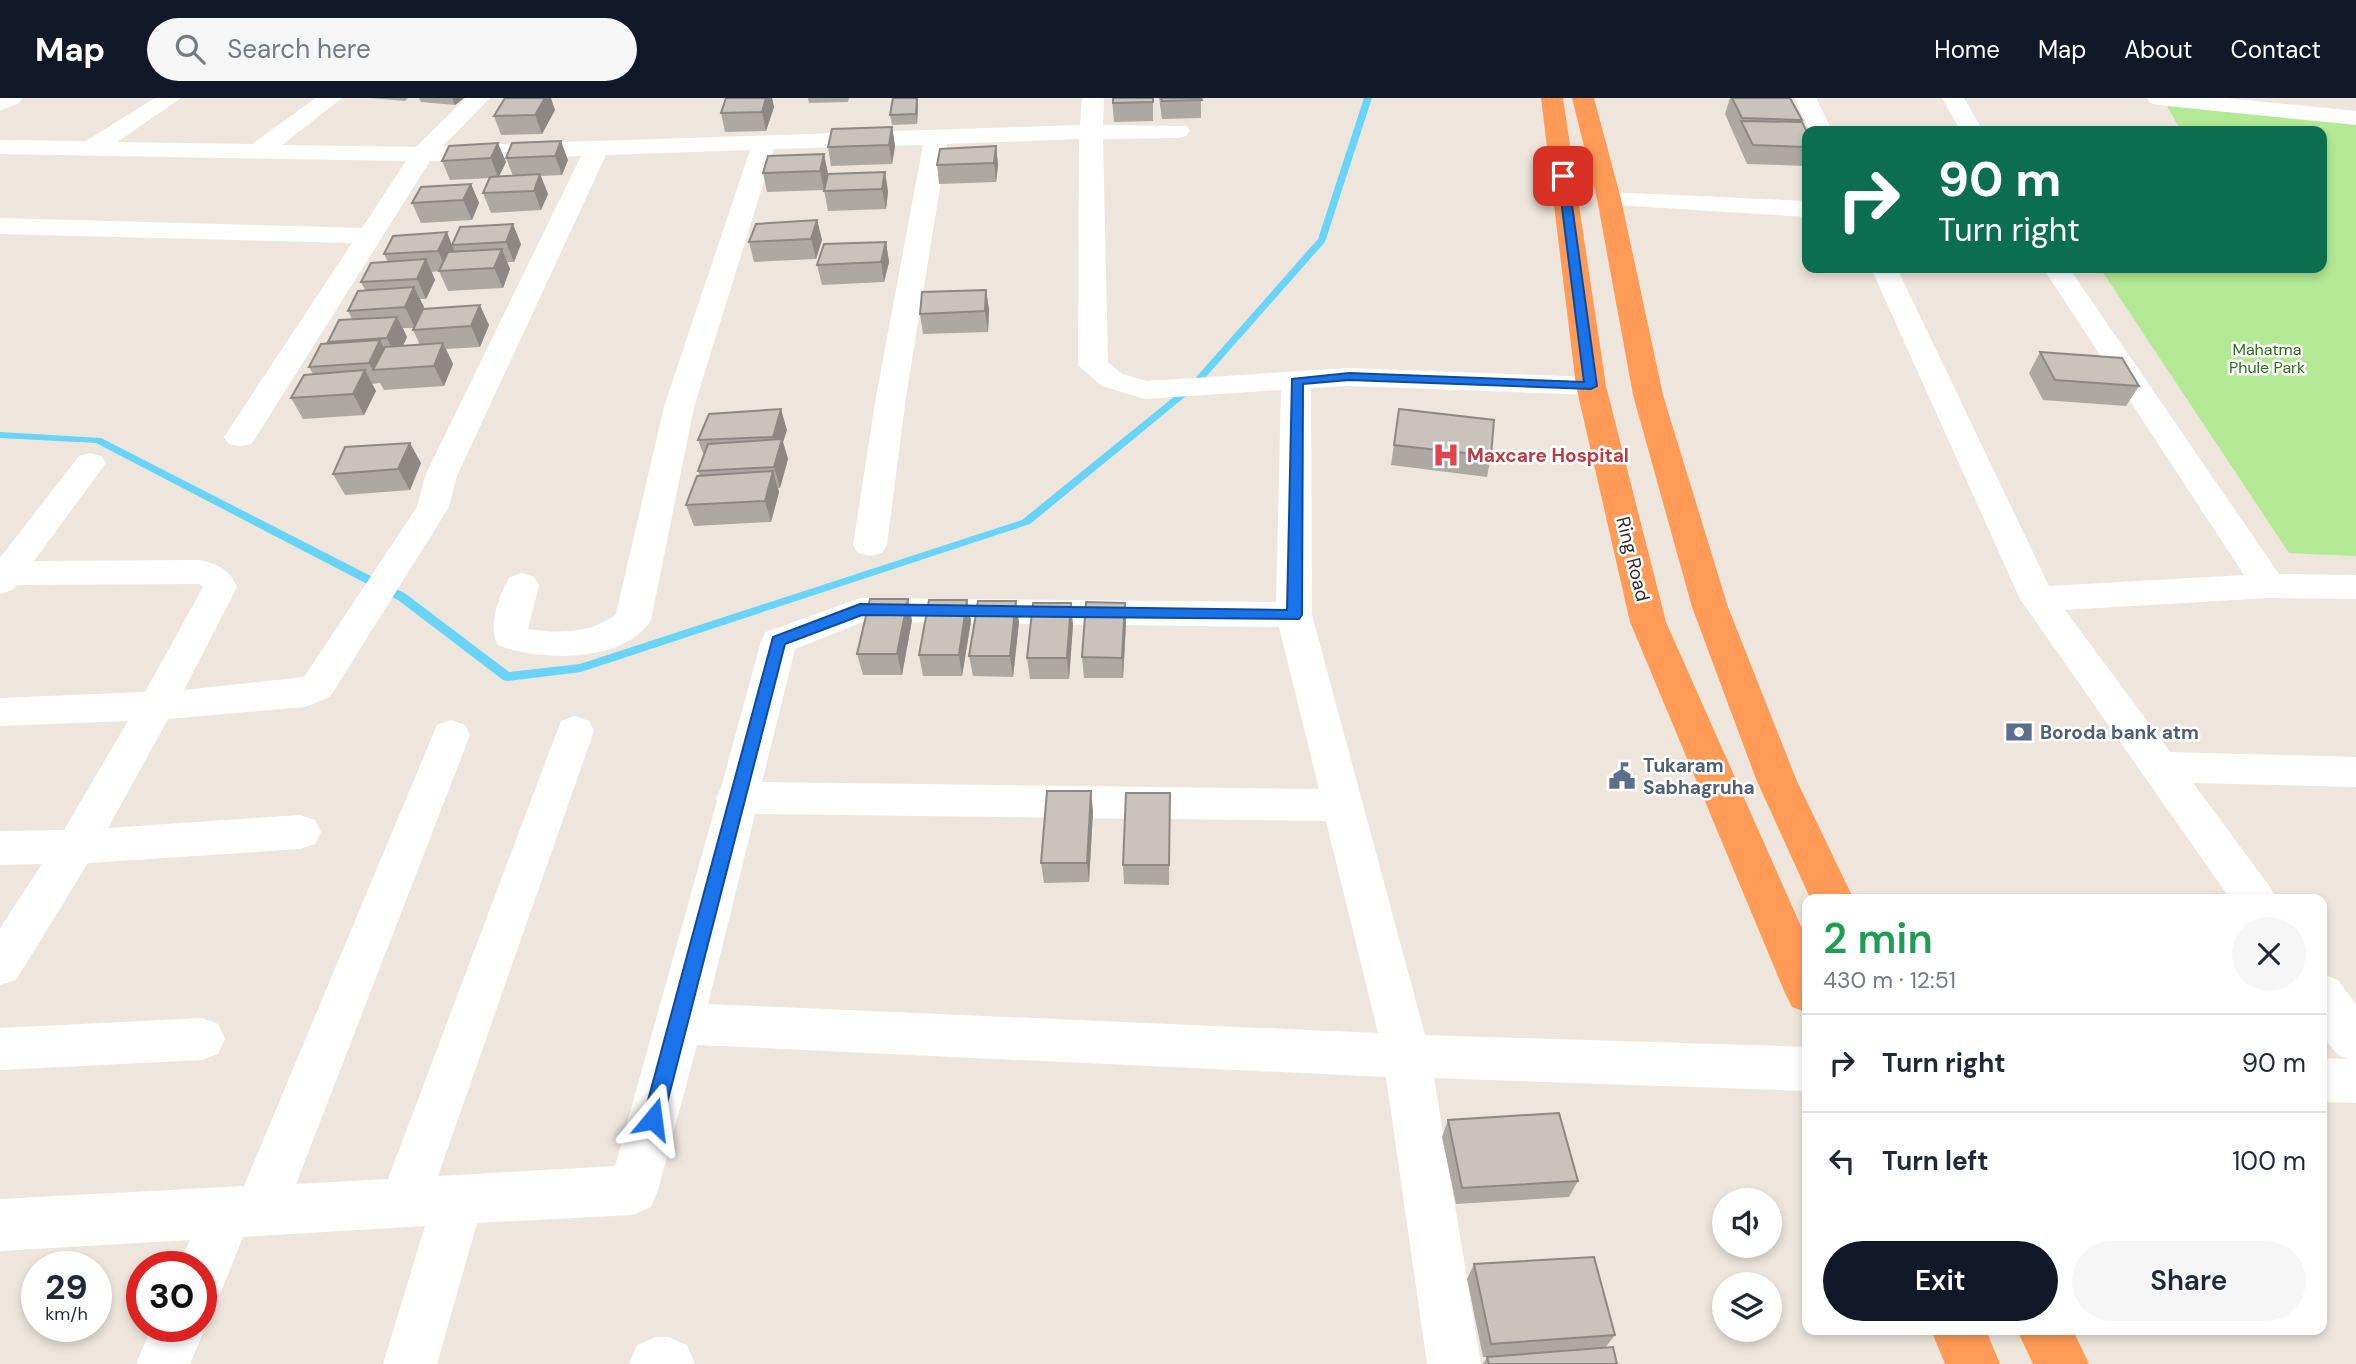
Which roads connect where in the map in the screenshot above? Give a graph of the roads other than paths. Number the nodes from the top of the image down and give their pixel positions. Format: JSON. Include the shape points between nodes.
{"nodes":[{"id":1,"x":11,"y":98,"type":"edge"},
{"id":2,"x":170,"y":98,"type":"edge"},
{"id":3,"x":331,"y":98,"type":"edge"},
{"id":4,"x":479,"y":98,"type":"edge"},
{"id":5,"x":1093,"y":98,"type":"edge"},
{"id":6,"x":1552,"y":98,"type":"edge"},
{"id":7,"x":1583,"y":98,"type":"edge"},
{"id":8,"x":1805,"y":98,"type":"edge"},
{"id":9,"x":1953,"y":98,"type":"edge"},
{"id":10,"x":2158,"y":98,"type":"edge"},
{"id":11,"x":0,"y":104,"type":"edge"},
{"id":12,"x":2356,"y":118,"type":"edge"},
{"id":13,"x":1819,"y":126,"type":"edge"},
{"id":14,"x":1969,"y":126,"type":"edge"},
{"id":15,"x":1178,"y":131,"type":"dead end"},
{"id":16,"x":1091,"y":132,"type":"junction"},
{"id":17,"x":936,"y":137,"type":"junction"},
{"id":18,"x":764,"y":143,"type":"junction"},
{"id":19,"x":0,"y":147,"type":"edge"},
{"id":20,"x":597,"y":148,"type":"junction"},
{"id":21,"x":90,"y":149,"type":"junction"},
{"id":22,"x":258,"y":151,"type":"junction"},
{"id":23,"x":422,"y":154,"type":"junction"},
{"id":24,"x":1609,"y":198,"type":"junction"},
{"id":25,"x":1802,"y":209,"type":"edge"},
{"id":26,"x":3,"y":228,"type":"edge"},
{"id":27,"x":369,"y":236,"type":"junction"},
{"id":28,"x":1886,"y":273,"type":"edge"},
{"id":29,"x":2059,"y":273,"type":"edge"},
{"id":30,"x":1296,"y":381,"type":"junction"},
{"id":31,"x":1591,"y":386,"type":"junction"},
{"id":32,"x":240,"y":437,"type":"dead end"},
{"id":33,"x":90,"y":463,"type":"dead end"},
{"id":34,"x":870,"y":545,"type":"dead end"},
{"id":35,"x":4,"y":578,"type":"edge"},
{"id":36,"x":522,"y":585,"type":"dead end"},
{"id":37,"x":2269,"y":586,"type":"junction"},
{"id":38,"x":2356,"y":587,"type":"edge"},
{"id":39,"x":2038,"y":599,"type":"junction"},
{"id":40,"x":1294,"y":615,"type":"junction"},
{"id":41,"x":156,"y":706,"type":"junction"},
{"id":42,"x":0,"y":712,"type":"edge"},
{"id":43,"x":575,"y":731,"type":"dead end"},
{"id":44,"x":451,"y":736,"type":"dead end"},
{"id":45,"x":2159,"y":767,"type":"junction"},
{"id":46,"x":2356,"y":772,"type":"edge"},
{"id":47,"x":736,"y":798,"type":"junction"},
{"id":48,"x":1343,"y":805,"type":"junction"},
{"id":49,"x":300,"y":832,"type":"dead end"},
{"id":50,"x":76,"y":847,"type":"junction"},
{"id":51,"x":0,"y":848,"type":"edge"},
{"id":52,"x":1830,"y":894,"type":"edge"},
{"id":53,"x":2251,"y":894,"type":"edge"},
{"id":54,"x":0,"y":966,"type":"edge"},
{"id":55,"x":1802,"y":979,"type":"edge"},
{"id":56,"x":2327,"y":1001,"type":"edge"},
{"id":57,"x":680,"y":1024,"type":"junction"},
{"id":58,"x":202,"y":1039,"type":"dead end"},
{"id":59,"x":2356,"y":1041,"type":"edge"},
{"id":60,"x":0,"y":1049,"type":"edge"},
{"id":61,"x":1407,"y":1056,"type":"junction"},
{"id":62,"x":1802,"y":1069,"type":"edge"},
{"id":63,"x":2327,"y":1080,"type":"edge"},
{"id":64,"x":2356,"y":1081,"type":"edge"},
{"id":65,"x":459,"y":1199,"type":"junction"},
{"id":66,"x":404,"y":1202,"type":"junction"},
{"id":67,"x":244,"y":1211,"type":"junction"},
{"id":68,"x":0,"y":1225,"type":"edge"},
{"id":69,"x":217,"y":1251,"type":"edge"},
{"id":70,"x":1960,"y":1335,"type":"edge"},
{"id":71,"x":2047,"y":1335,"type":"edge"},
{"id":72,"x":172,"y":1342,"type":"edge"},
{"id":73,"x":163,"y":1364,"type":"edge"},
{"id":74,"x":410,"y":1364,"type":"edge"},
{"id":75,"x":656,"y":1364,"type":"edge"},
{"id":76,"x":668,"y":1364,"type":"edge"},
{"id":77,"x":1454,"y":1364,"type":"edge"},
{"id":78,"x":1973,"y":1364,"type":"edge"},
{"id":79,"x":2062,"y":1364,"type":"edge"}],
"edges":[{"from":1,"to":11,"type":"street"},
{"from":2,"to":21,"type":"street"},
{"from":3,"to":22,"type":"street"},
{"from":4,"to":23,"type":"street"},
{"from":5,"to":16,"type":"street"},
{"from":6,"to":31,"type":"highway","name":"Ring Road"},
{"from":7,"to":24,"type":"highway"},
{"from":8,"to":13,"type":"street"},
{"from":9,"to":14,"type":"street"},
{"from":10,"to":12,"type":"street"},
{"from":15,"to":16,"type":"street"},
{"from":16,"to":17,"type":"street"},
{"from":16,"to":30,"type":"street","via":[[1093,365],[1112,380],[1145,390]]},
{"from":17,"to":18,"type":"street"},
{"from":17,"to":34,"type":"street"},
{"from":18,"to":20,"type":"street"},
{"from":18,"to":36,"type":"street","via":[[679,407],[633,620],[614,633],[573,642],[539,645],[517,640],[510,629]]},
{"from":19,"to":21,"type":"street"},
{"from":20,"to":23,"type":"street"},
{"from":20,"to":41,"type":"street","via":[[441,476],[433,507],[317,687],[305,693]]},
{"from":21,"to":22,"type":"street"},
{"from":22,"to":23,"type":"street"},
{"from":23,"to":27,"type":"street"},
{"from":24,"to":25,"type":"street"},
{"from":24,"to":52,"type":"highway","via":[[1648,395],[1710,607],[1776,779]]},
{"from":26,"to":27,"type":"street"},
{"from":27,"to":32,"type":"street"},
{"from":28,"to":39,"type":"street"},
{"from":29,"to":37,"type":"street"},
{"from":30,"to":31,"type":"street","via":[[1349,377]]},
{"from":30,"to":40,"type":"street"},
{"from":31,"to":55,"type":"highway","name":"Ring Road","via":[[1648,622]]},
{"from":33,"to":35,"type":"street"},
{"from":35,"to":41,"type":"street","via":[[200,572],[217,579],[220,587]]},
{"from":37,"to":38,"type":"street"},
{"from":37,"to":39,"type":"street"},
{"from":39,"to":45,"type":"street"},
{"from":40,"to":47,"type":"street","via":[[860,610],[779,640]]},
{"from":40,"to":48,"type":"street"},
{"from":41,"to":42,"type":"street"},
{"from":41,"to":50,"type":"street"},
{"from":43,"to":66,"type":"street"},
{"from":44,"to":67,"type":"street"},
{"from":45,"to":46,"type":"street"},
{"from":45,"to":53,"type":"street"},
{"from":47,"to":48,"type":"street"},
{"from":47,"to":57,"type":"street"},
{"from":48,"to":61,"type":"street"},
{"from":49,"to":50,"type":"street"},
{"from":50,"to":51,"type":"street"},
{"from":50,"to":54,"type":"street"},
{"from":56,"to":59,"type":"street"},
{"from":57,"to":61,"type":"street"},
{"from":57,"to":65,"type":"street","via":[[633,1190]]},
{"from":58,"to":60,"type":"street"},
{"from":61,"to":62,"type":"street"},
{"from":61,"to":77,"type":"street"},
{"from":63,"to":64,"type":"street"},
{"from":65,"to":66,"type":"street"},
{"from":65,"to":74,"type":"street"},
{"from":66,"to":67,"type":"street"},
{"from":67,"to":68,"type":"street"},
{"from":67,"to":69,"type":"street"},
{"from":70,"to":78,"type":"highway"},
{"from":71,"to":79,"type":"highway"},
{"from":72,"to":73,"type":"street"},
{"from":75,"to":76,"type":"street"}]}
